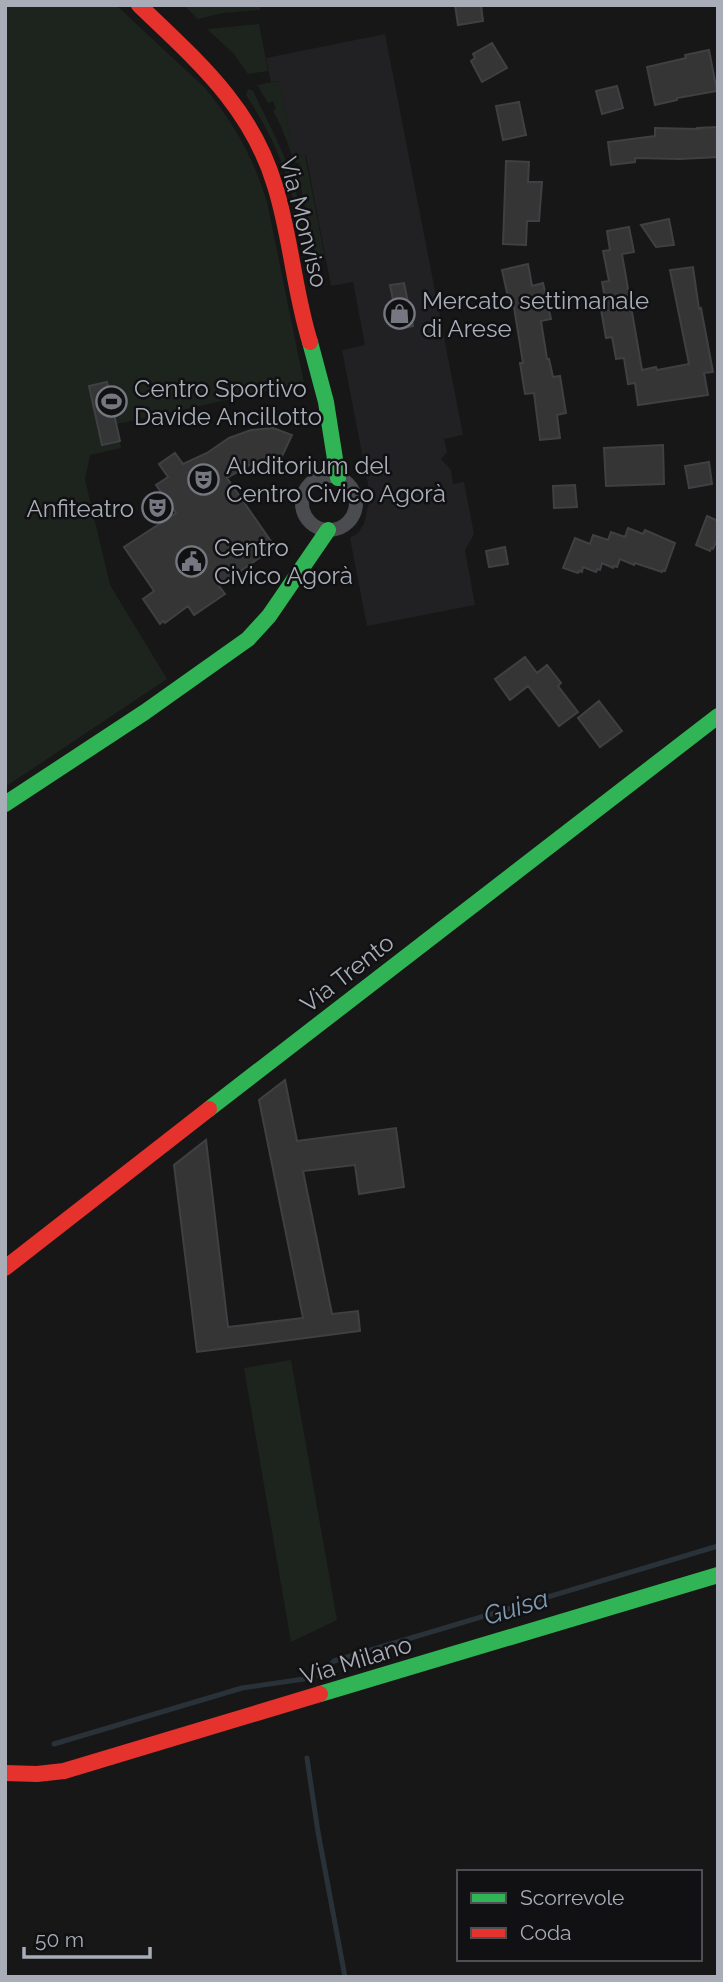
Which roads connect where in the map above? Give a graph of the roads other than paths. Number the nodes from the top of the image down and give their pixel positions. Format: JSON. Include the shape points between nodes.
{"nodes":[{"id":1,"x":139,"y":5,"type":"edge"},
{"id":2,"x":332,"y":477,"type":"junction"},
{"id":3,"x":321,"y":528,"type":"junction"},
{"id":4,"x":718,"y":716,"type":"edge"},
{"id":5,"x":5,"y":804,"type":"edge"},
{"id":6,"x":5,"y":1268,"type":"edge"},
{"id":7,"x":718,"y":1575,"type":"edge"},
{"id":8,"x":5,"y":1773,"type":"edge"}],
"edges":[{"from":1,"to":2,"type":"street","name":"Via Monviso","via":[[225,91],[264,154],[275,182],[318,368],[334,451]]},
{"from":2,"to":3,"type":"street","via":[[310,483],[302,498],[304,514]]},
{"from":2,"to":3,"type":"street","via":[[350,486],[354,513],[334,530]]},
{"from":3,"to":5,"type":"street","via":[[314,550],[270,616],[248,639]]},
{"from":4,"to":6,"type":"street","name":"Via Trento"},
{"from":7,"to":8,"type":"street","name":"Via Milano","via":[[64,1771]]}]}
